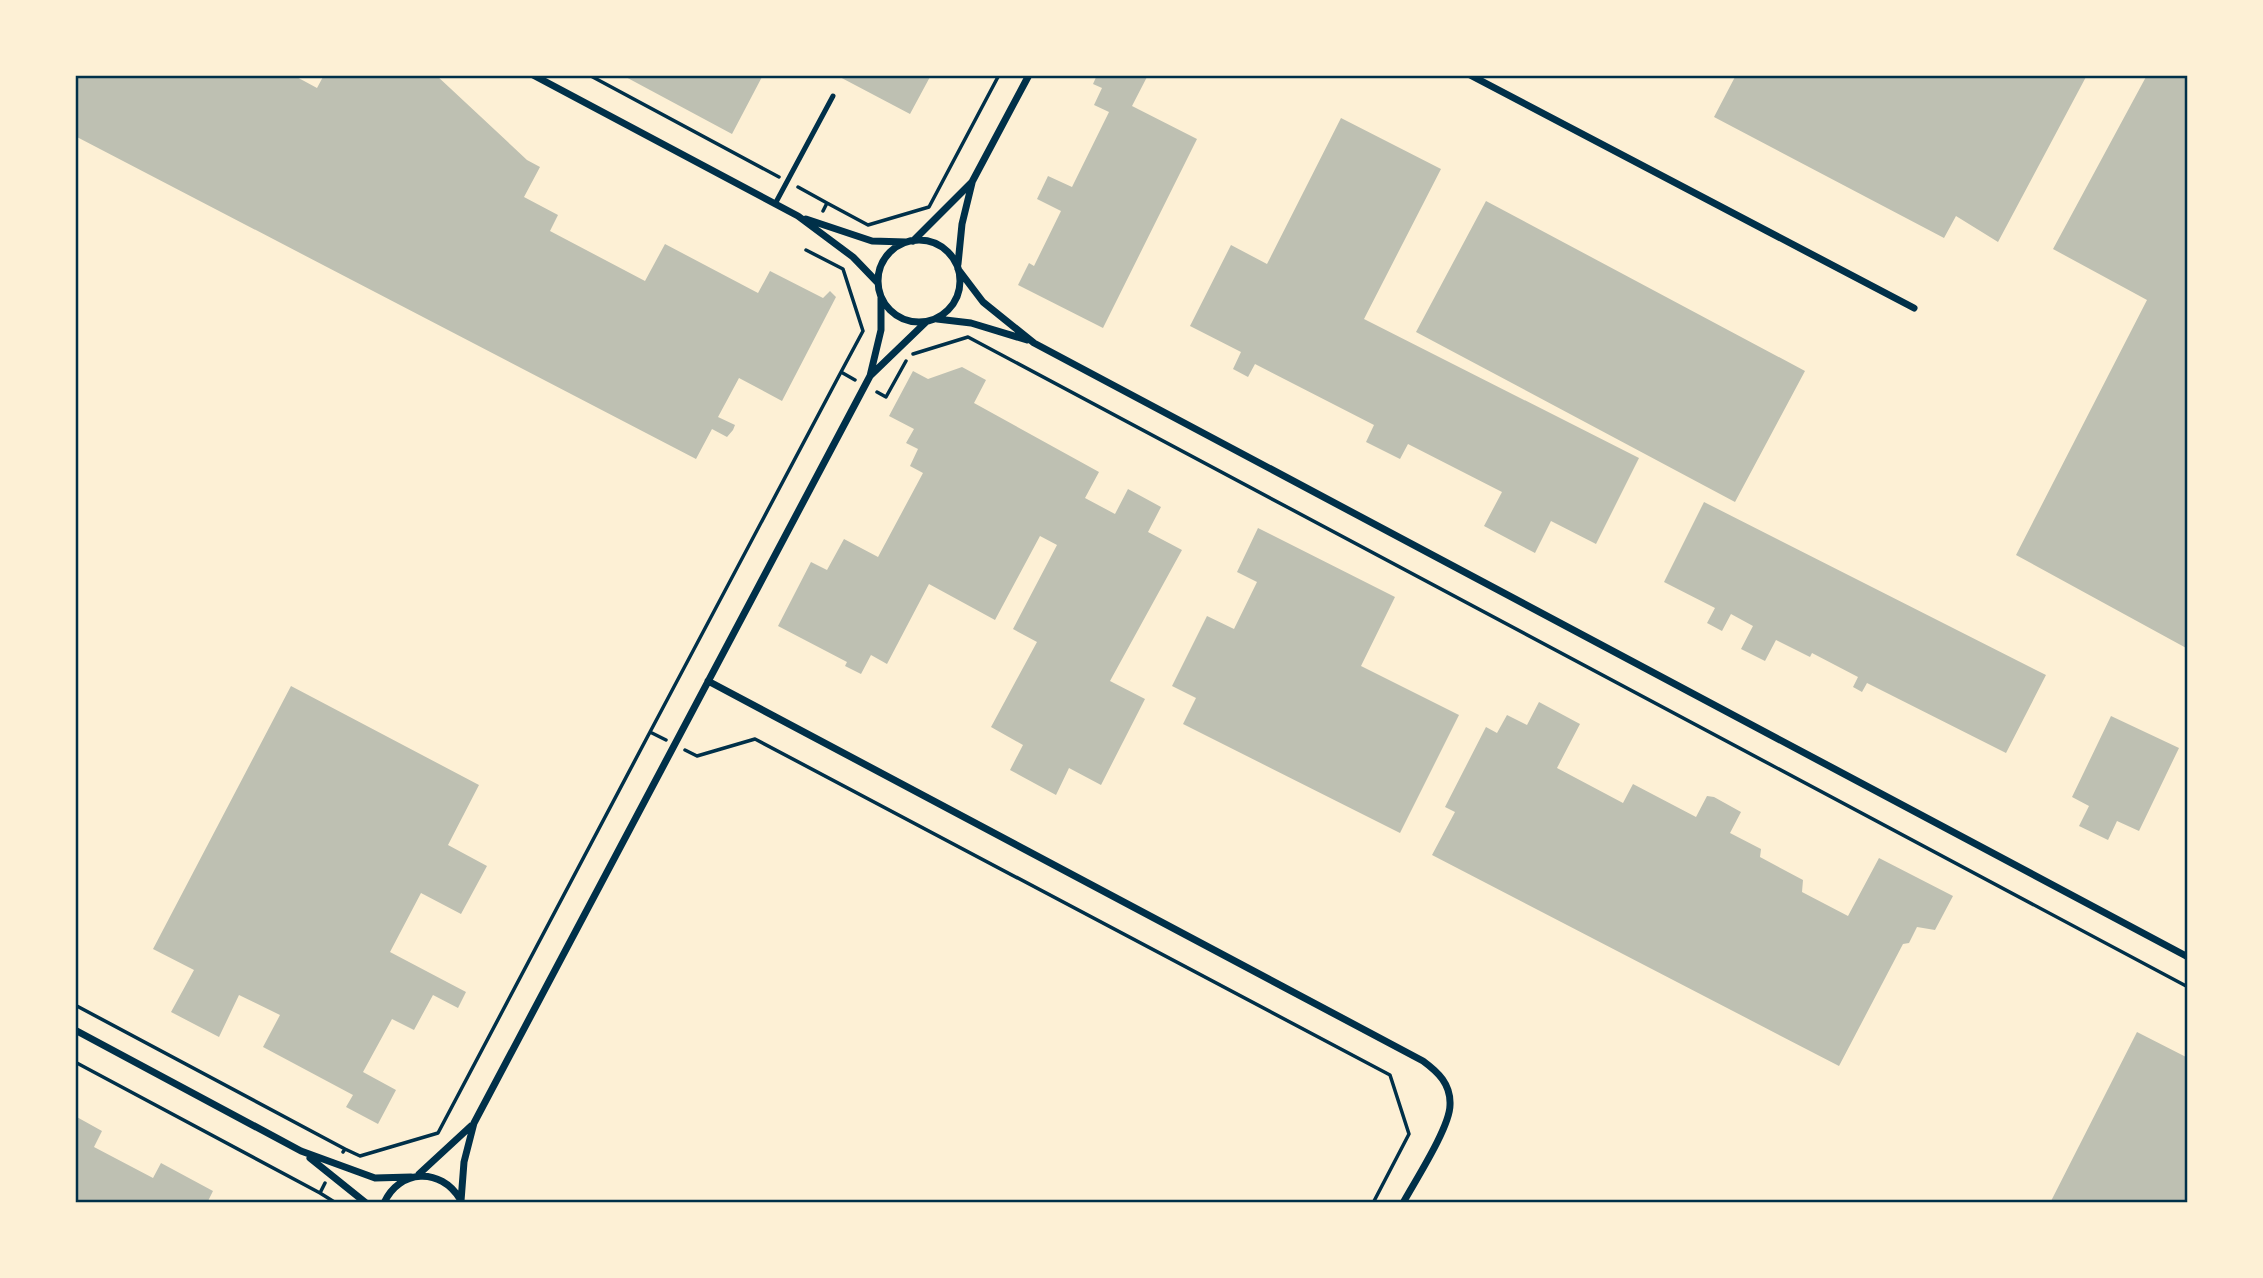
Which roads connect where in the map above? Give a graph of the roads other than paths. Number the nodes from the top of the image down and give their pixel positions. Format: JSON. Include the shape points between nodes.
{"nodes":[{"id":1,"x":533,"y":75,"type":"edge"},
{"id":2,"x":1029,"y":75,"type":"edge"},
{"id":3,"x":1470,"y":75,"type":"edge"},
{"id":4,"x":833,"y":96,"type":"dead end"},
{"id":5,"x":972,"y":182,"type":"junction"},
{"id":6,"x":775,"y":204,"type":"junction"},
{"id":7,"x":798,"y":216,"type":"junction"},
{"id":8,"x":911,"y":241,"type":"junction"},
{"id":9,"x":958,"y":268,"type":"junction"},
{"id":10,"x":878,"y":283,"type":"junction"},
{"id":11,"x":881,"y":295,"type":"junction"},
{"id":12,"x":1914,"y":308,"type":"dead end"},
{"id":13,"x":931,"y":320,"type":"junction"},
{"id":14,"x":1034,"y":343,"type":"junction"},
{"id":15,"x":870,"y":376,"type":"junction"},
{"id":16,"x":708,"y":681,"type":"junction"},
{"id":17,"x":2188,"y":957,"type":"edge"},
{"id":18,"x":75,"y":1030,"type":"edge"},
{"id":19,"x":474,"y":1122,"type":"junction"},
{"id":20,"x":301,"y":1152,"type":"junction"},
{"id":21,"x":414,"y":1176,"type":"junction"},
{"id":22,"x":461,"y":1202,"type":"edge"},
{"id":23,"x":366,"y":1203,"type":"edge"},
{"id":24,"x":384,"y":1203,"type":"edge"},
{"id":25,"x":1403,"y":1203,"type":"edge"}],
"edges":[{"from":1,"to":6,"type":"street"},
{"from":2,"to":5,"type":"street"},
{"from":3,"to":12,"type":"street"},
{"from":4,"to":6,"type":"lane"},
{"from":5,"to":8,"type":"street"},
{"from":5,"to":9,"type":"street"},
{"from":6,"to":7,"type":"street"},
{"from":7,"to":8,"type":"street","via":[[872,240]]},
{"from":7,"to":10,"type":"street","via":[[853,257]]},
{"from":8,"to":9,"type":"street","via":[[940,246]]},
{"from":8,"to":10,"type":"street","via":[[886,257]]},
{"from":9,"to":13,"type":"street","via":[[960,286],[955,302]]},
{"from":9,"to":14,"type":"street","via":[[983,302]]},
{"from":10,"to":11,"type":"street"},
{"from":11,"to":13,"type":"street","via":[[895,314],[910,321]]},
{"from":11,"to":15,"type":"street","via":[[881,330]]},
{"from":13,"to":14,"type":"street","via":[[971,323]]},
{"from":13,"to":15,"type":"street"},
{"from":14,"to":17,"type":"street"},
{"from":15,"to":16,"type":"street"},
{"from":16,"to":19,"type":"street"},
{"from":16,"to":25,"type":"street","via":[[1440,1073],[1451,1106]]},
{"from":18,"to":20,"type":"street"},
{"from":19,"to":21,"type":"street","via":[[446,1152]]},
{"from":19,"to":22,"type":"street","via":[[466,1147]]},
{"from":20,"to":21,"type":"street","via":[[375,1178]]},
{"from":20,"to":23,"type":"street"},
{"from":21,"to":22,"type":"street","via":[[443,1181]]},
{"from":21,"to":24,"type":"street","via":[[393,1188]]}]}
